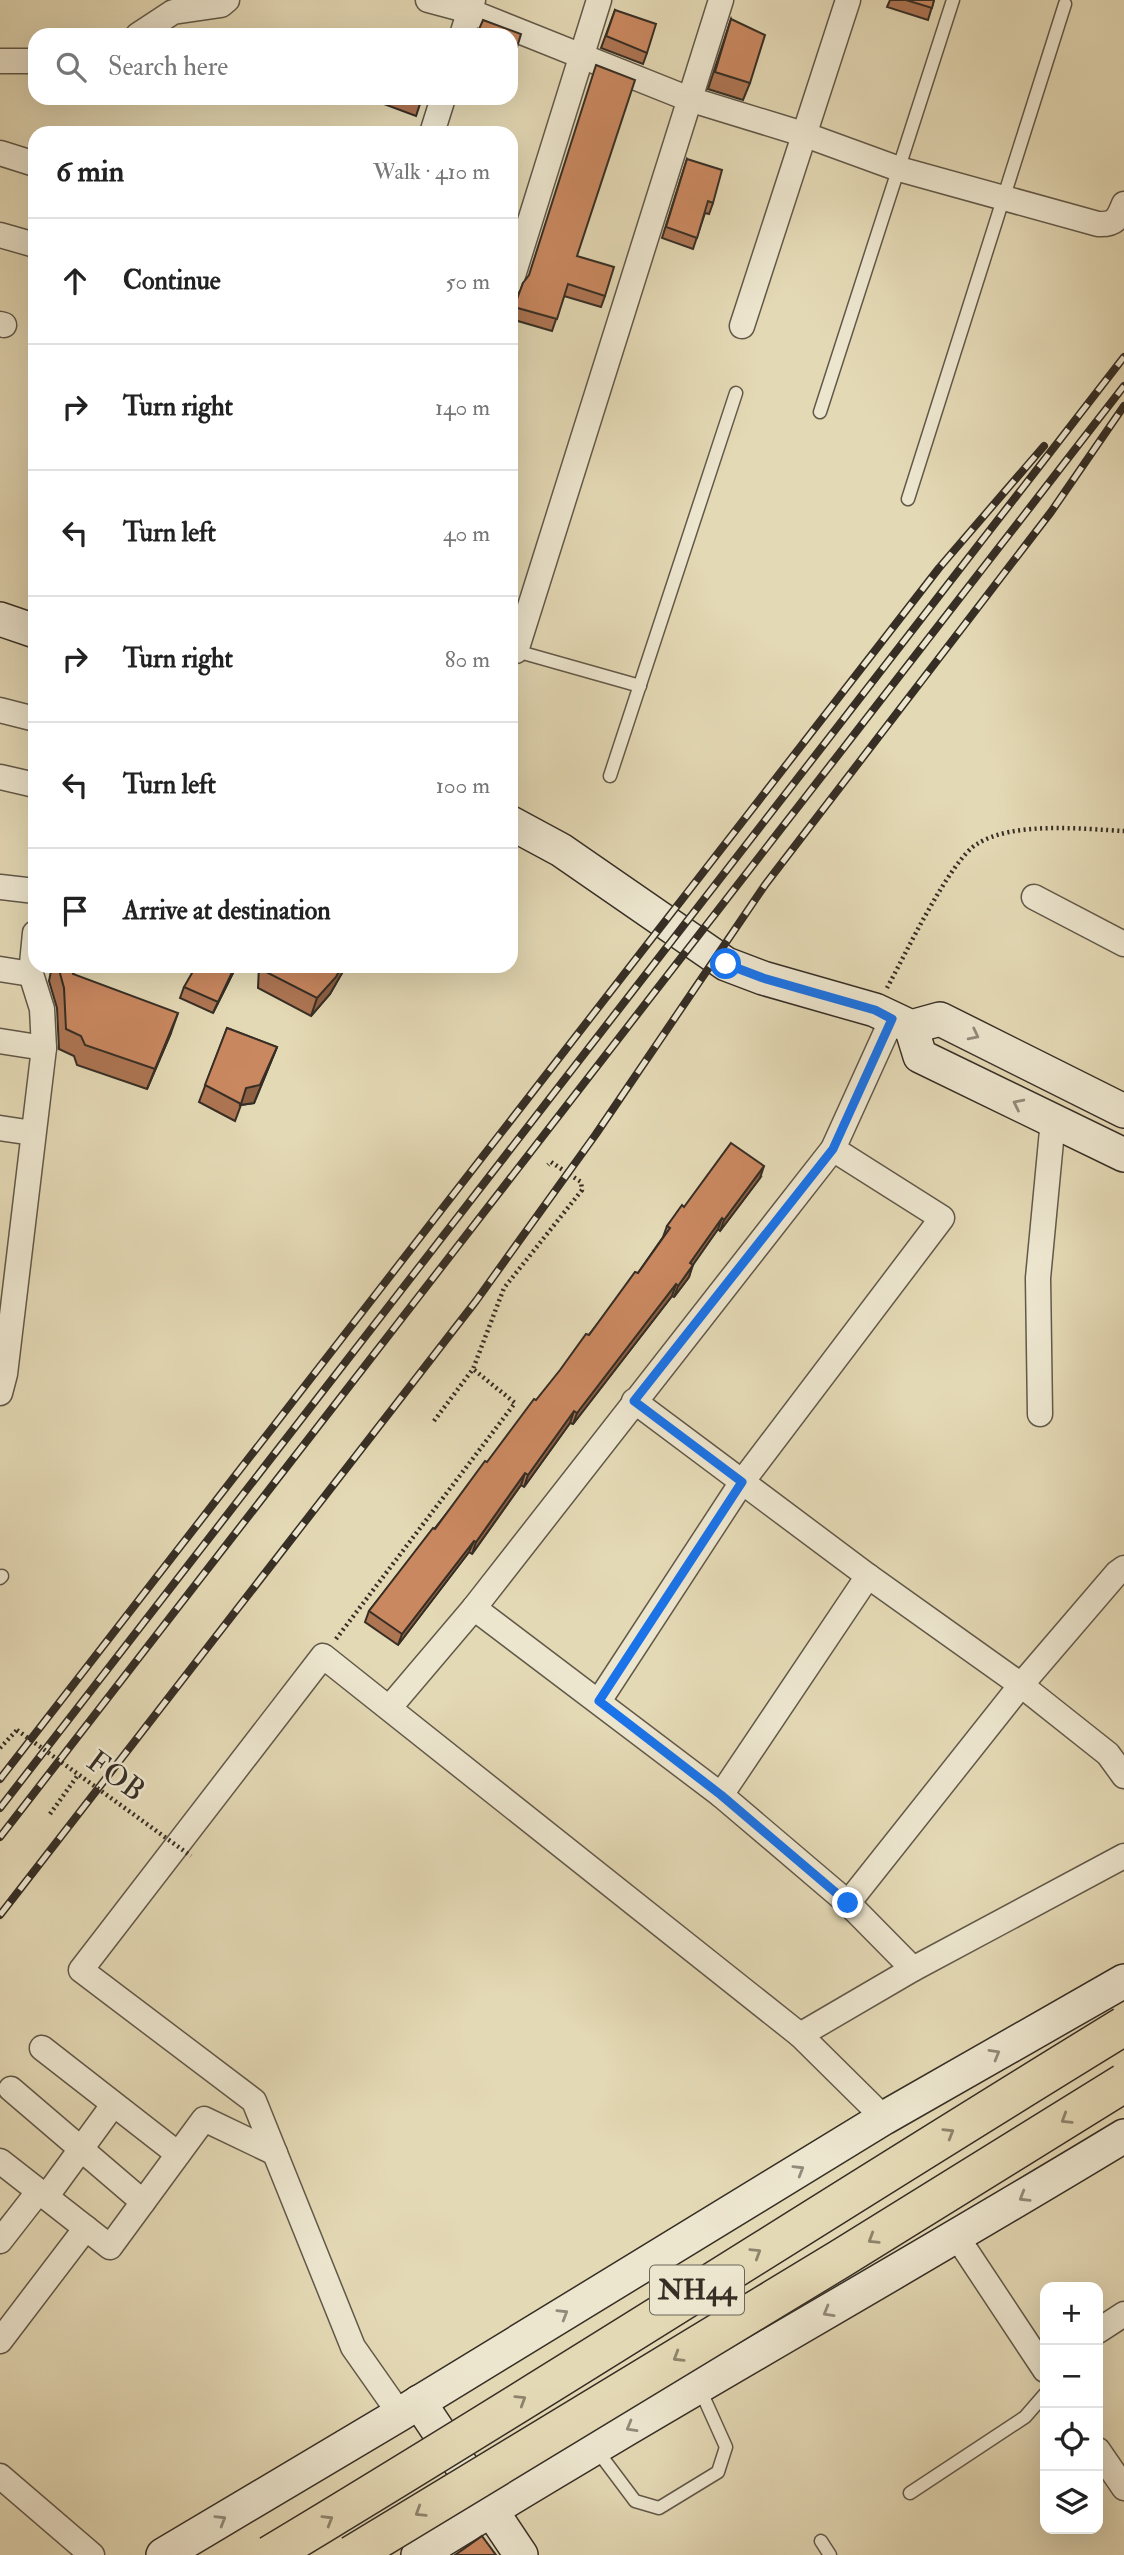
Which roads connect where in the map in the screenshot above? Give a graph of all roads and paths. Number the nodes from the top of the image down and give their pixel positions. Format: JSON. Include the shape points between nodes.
{"nodes":[{"id":1,"x":227,"y":0,"type":"edge"},
{"id":2,"x":428,"y":0,"type":"edge"},
{"id":3,"x":599,"y":0,"type":"edge"},
{"id":4,"x":721,"y":0,"type":"edge"},
{"id":5,"x":848,"y":0,"type":"edge"},
{"id":6,"x":953,"y":0,"type":"edge"},
{"id":7,"x":1065,"y":4,"type":"dead end"},
{"id":8,"x":471,"y":6,"type":"edge"},
{"id":9,"x":149,"y":28,"type":"edge"},
{"id":10,"x":464,"y":28,"type":"edge"},
{"id":11,"x":581,"y":56,"type":"junction"},
{"id":12,"x":0,"y":61,"type":"edge"},
{"id":13,"x":28,"y":61,"type":"edge"},
{"id":14,"x":689,"y":99,"type":"junction"},
{"id":15,"x":441,"y":105,"type":"edge"},
{"id":16,"x":434,"y":126,"type":"edge"},
{"id":17,"x":803,"y":134,"type":"junction"},
{"id":18,"x":0,"y":153,"type":"edge"},
{"id":19,"x":28,"y":162,"type":"edge"},
{"id":20,"x":899,"y":169,"type":"junction"},
{"id":21,"x":1005,"y":199,"type":"junction"},
{"id":22,"x":1124,"y":204,"type":"edge"},
{"id":23,"x":0,"y":235,"type":"edge"},
{"id":24,"x":28,"y":243,"type":"edge"},
{"id":25,"x":518,"y":259,"type":"edge"},
{"id":26,"x":742,"y":326,"type":"dead end"},
{"id":27,"x":736,"y":393,"type":"dead end"},
{"id":28,"x":820,"y":411,"type":"dead end"},
{"id":29,"x":908,"y":499,"type":"dead end"},
{"id":30,"x":0,"y":619,"type":"edge"},
{"id":31,"x":28,"y":629,"type":"edge"},
{"id":32,"x":518,"y":634,"type":"edge"},
{"id":33,"x":518,"y":651,"type":"edge"},
{"id":34,"x":640,"y":686,"type":"junction"},
{"id":35,"x":0,"y":710,"type":"edge"},
{"id":36,"x":28,"y":717,"type":"edge"},
{"id":37,"x":610,"y":776,"type":"dead end"},
{"id":38,"x":0,"y":777,"type":"edge"},
{"id":39,"x":28,"y":783,"type":"edge"},
{"id":40,"x":518,"y":827,"type":"edge"},
{"id":41,"x":1124,"y":831,"type":"edge"},
{"id":42,"x":0,"y":887,"type":"edge"},
{"id":43,"x":28,"y":890,"type":"edge"},
{"id":44,"x":1034,"y":897,"type":"dead end"},
{"id":45,"x":1124,"y":944,"type":"edge"},
{"id":46,"x":0,"y":969,"type":"edge"},
{"id":47,"x":31,"y":974,"type":"joint"},
{"id":48,"x":892,"y":1019,"type":"junction"},
{"id":49,"x":0,"y":1041,"type":"edge"},
{"id":50,"x":44,"y":1048,"type":"junction"},
{"id":51,"x":1124,"y":1111,"type":"edge"},
{"id":52,"x":1053,"y":1121,"type":"junction"},
{"id":53,"x":0,"y":1128,"type":"edge"},
{"id":54,"x":33,"y":1133,"type":"junction"},
{"id":55,"x":833,"y":1149,"type":"junction"},
{"id":56,"x":1124,"y":1155,"type":"edge"},
{"id":57,"x":548,"y":1165,"type":"dead end"},
{"id":58,"x":473,"y":1369,"type":"junction"},
{"id":59,"x":2,"y":1380,"type":"edge"},
{"id":60,"x":634,"y":1401,"type":"junction"},
{"id":61,"x":1040,"y":1414,"type":"dead end"},
{"id":62,"x":434,"y":1421,"type":"dead end"},
{"id":63,"x":742,"y":1482,"type":"junction"},
{"id":64,"x":1124,"y":1568,"type":"edge"},
{"id":65,"x":868,"y":1576,"type":"junction"},
{"id":66,"x":474,"y":1608,"type":"junction"},
{"id":67,"x":323,"y":1656,"type":"junction"},
{"id":68,"x":1021,"y":1685,"type":"junction"},
{"id":69,"x":599,"y":1701,"type":"junction"},
{"id":70,"x":390,"y":1707,"type":"junction"},
{"id":71,"x":0,"y":1748,"type":"edge"},
{"id":72,"x":78,"y":1775,"type":"junction"},
{"id":73,"x":1124,"y":1776,"type":"edge"},
{"id":74,"x":721,"y":1795,"type":"junction"},
{"id":75,"x":50,"y":1814,"type":"dead end"},
{"id":76,"x":191,"y":1856,"type":"dead end"},
{"id":77,"x":1124,"y":1856,"type":"edge"},
{"id":78,"x":848,"y":1903,"type":"junction"},
{"id":79,"x":913,"y":1969,"type":"junction"},
{"id":80,"x":1124,"y":1981,"type":"edge"},
{"id":81,"x":1124,"y":2026,"type":"edge"},
{"id":82,"x":800,"y":2035,"type":"junction"},
{"id":83,"x":42,"y":2048,"type":"dead end"},
{"id":84,"x":1124,"y":2083,"type":"edge"},
{"id":85,"x":11,"y":2089,"type":"dead end"},
{"id":86,"x":113,"y":2105,"type":"junction"},
{"id":87,"x":884,"y":2118,"type":"junction"},
{"id":88,"x":1124,"y":2136,"type":"edge"},
{"id":89,"x":80,"y":2150,"type":"junction"},
{"id":90,"x":178,"y":2154,"type":"junction"},
{"id":91,"x":275,"y":2154,"type":"junction"},
{"id":92,"x":0,"y":2161,"type":"edge"},
{"id":93,"x":42,"y":2194,"type":"junction"},
{"id":94,"x":143,"y":2202,"type":"junction"},
{"id":95,"x":86,"y":2228,"type":"junction"},
{"id":96,"x":957,"y":2237,"type":"junction"},
{"id":97,"x":0,"y":2241,"type":"edge"},
{"id":98,"x":1124,"y":2314,"type":"edge"},
{"id":99,"x":1103,"y":2328,"type":"edge"},
{"id":100,"x":0,"y":2341,"type":"edge"},
{"id":101,"x":1040,"y":2361,"type":"edge"},
{"id":102,"x":699,"y":2387,"type":"junction"},
{"id":103,"x":1040,"y":2400,"type":"edge"},
{"id":104,"x":410,"y":2408,"type":"junction"},
{"id":105,"x":596,"y":2448,"type":"junction"},
{"id":106,"x":1103,"y":2457,"type":"edge"},
{"id":107,"x":0,"y":2476,"type":"edge"},
{"id":108,"x":1124,"y":2488,"type":"edge"},
{"id":109,"x":910,"y":2493,"type":"dead end"},
{"id":110,"x":492,"y":2509,"type":"junction"},
{"id":111,"x":821,"y":2541,"type":"dead end"},
{"id":112,"x":92,"y":2555,"type":"edge"},
{"id":113,"x":163,"y":2555,"type":"edge"},
{"id":114,"x":270,"y":2555,"type":"edge"},
{"id":115,"x":352,"y":2555,"type":"edge"},
{"id":116,"x":418,"y":2555,"type":"edge"},
{"id":117,"x":522,"y":2555,"type":"edge"},
{"id":118,"x":830,"y":2555,"type":"edge"}],
"edges":[{"from":1,"to":9,"type":"street","via":[[214,7],[173,12]]},
{"from":2,"to":8,"type":"street"},
{"from":3,"to":11,"type":"street"},
{"from":4,"to":14,"type":"street"},
{"from":5,"to":17,"type":"street"},
{"from":6,"to":20,"type":"lane"},
{"from":7,"to":21,"type":"lane"},
{"from":8,"to":10,"type":"street"},
{"from":8,"to":11,"type":"street"},
{"from":11,"to":14,"type":"street"},
{"from":11,"to":25,"type":"street"},
{"from":12,"to":13,"type":"street"},
{"from":14,"to":17,"type":"street"},
{"from":14,"to":32,"type":"street"},
{"from":15,"to":16,"type":"street"},
{"from":17,"to":20,"type":"street"},
{"from":17,"to":26,"type":"street"},
{"from":18,"to":19,"type":"street"},
{"from":20,"to":21,"type":"street"},
{"from":20,"to":28,"type":"lane"},
{"from":21,"to":22,"type":"street","via":[[1111,225],[1119,219]]},
{"from":21,"to":29,"type":"lane"},
{"from":23,"to":24,"type":"street"},
{"from":27,"to":34,"type":"lane"},
{"from":30,"to":31,"type":"main road"},
{"from":33,"to":34,"type":"lane"},
{"from":34,"to":37,"type":"lane"},
{"from":35,"to":36,"type":"street"},
{"from":38,"to":39,"type":"street"},
{"from":40,"to":48,"type":"main road","via":[[561,850],[726,964]]},
{"from":41,"to":48,"type":"path","via":[[1049,827],[976,844],[957,862]]},
{"from":42,"to":43,"type":"street"},
{"from":44,"to":45,"type":"street"},
{"from":46,"to":47,"type":"street"},
{"from":47,"to":50,"type":"street","via":[[42,1009]]},
{"from":48,"to":51,"type":"main road","one_way":true,"via":[[940,1018]]},
{"from":52,"to":48,"type":"main road","one_way":true,"via":[[920,1056]]},
{"from":48,"to":55,"type":"street"},
{"from":49,"to":50,"type":"street"},
{"from":50,"to":54,"type":"street"},
{"from":52,"to":56,"type":"main road"},
{"from":52,"to":61,"type":"street","via":[[1038,1278]]},
{"from":53,"to":54,"type":"street"},
{"from":54,"to":59,"type":"street"},
{"from":55,"to":60,"type":"street"},
{"from":55,"to":63,"type":"street","via":[[942,1218]]},
{"from":57,"to":58,"type":"path","via":[[551,1162],[581,1182],[582,1190],[504,1288]]},
{"from":58,"to":62,"type":"path"},
{"from":58,"to":67,"type":"path","via":[[515,1403]]},
{"from":60,"to":63,"type":"street"},
{"from":60,"to":66,"type":"street"},
{"from":63,"to":65,"type":"street"},
{"from":63,"to":69,"type":"street"},
{"from":64,"to":68,"type":"street"},
{"from":65,"to":68,"type":"street"},
{"from":65,"to":74,"type":"street"},
{"from":66,"to":69,"type":"street"},
{"from":66,"to":70,"type":"street"},
{"from":67,"to":70,"type":"street"},
{"from":67,"to":91,"type":"street","via":[[150,1888],[81,1970],[254,2101]]},
{"from":68,"to":73,"type":"street","via":[[1108,1754]]},
{"from":68,"to":78,"type":"street"},
{"from":69,"to":74,"type":"street"},
{"from":70,"to":82,"type":"street"},
{"from":71,"to":72,"type":"path","name":"FOB","bridge":true,"via":[[17,1730]]},
{"from":72,"to":75,"type":"path"},
{"from":72,"to":76,"type":"path","name":"FOB","bridge":true},
{"from":74,"to":78,"type":"street"},
{"from":77,"to":79,"type":"street"},
{"from":78,"to":79,"type":"street"},
{"from":79,"to":82,"type":"street"},
{"from":87,"to":80,"type":"main road","one_way":true},
{"from":114,"to":81,"type":"highway","number":"NH44","one_way":true,"bridge":true},
{"from":82,"to":87,"type":"street"},
{"from":83,"to":86,"type":"street"},
{"from":84,"to":115,"type":"highway","number":"NH44","one_way":true,"bridge":true},
{"from":85,"to":89,"type":"street"},
{"from":86,"to":89,"type":"street"},
{"from":86,"to":90,"type":"street"},
{"from":104,"to":87,"type":"main road","one_way":true},
{"from":88,"to":96,"type":"main road","one_way":true},
{"from":89,"to":93,"type":"street"},
{"from":89,"to":94,"type":"street"},
{"from":90,"to":91,"type":"street","via":[[204,2119]]},
{"from":90,"to":94,"type":"street"},
{"from":91,"to":104,"type":"street","via":[[353,2347]]},
{"from":92,"to":93,"type":"street"},
{"from":93,"to":95,"type":"street"},
{"from":93,"to":97,"type":"street"},
{"from":94,"to":95,"type":"street","via":[[110,2247]]},
{"from":95,"to":100,"type":"street"},
{"from":96,"to":101,"type":"street"},
{"from":96,"to":102,"type":"main road","one_way":true},
{"from":98,"to":99,"type":"street"},
{"from":102,"to":105,"type":"main road","one_way":true},
{"from":102,"to":105,"type":"lane","via":[[726,2447],[718,2472],[659,2508],[635,2501]]},
{"from":103,"to":109,"type":"lane","via":[[1025,2417]]},
{"from":104,"to":110,"type":"main road"},
{"from":113,"to":104,"type":"main road","one_way":true},
{"from":105,"to":110,"type":"main road"},
{"from":106,"to":108,"type":"street"},
{"from":107,"to":112,"type":"street"},
{"from":110,"to":116,"type":"main road"},
{"from":110,"to":117,"type":"main road"},
{"from":111,"to":118,"type":"lane"}]}
